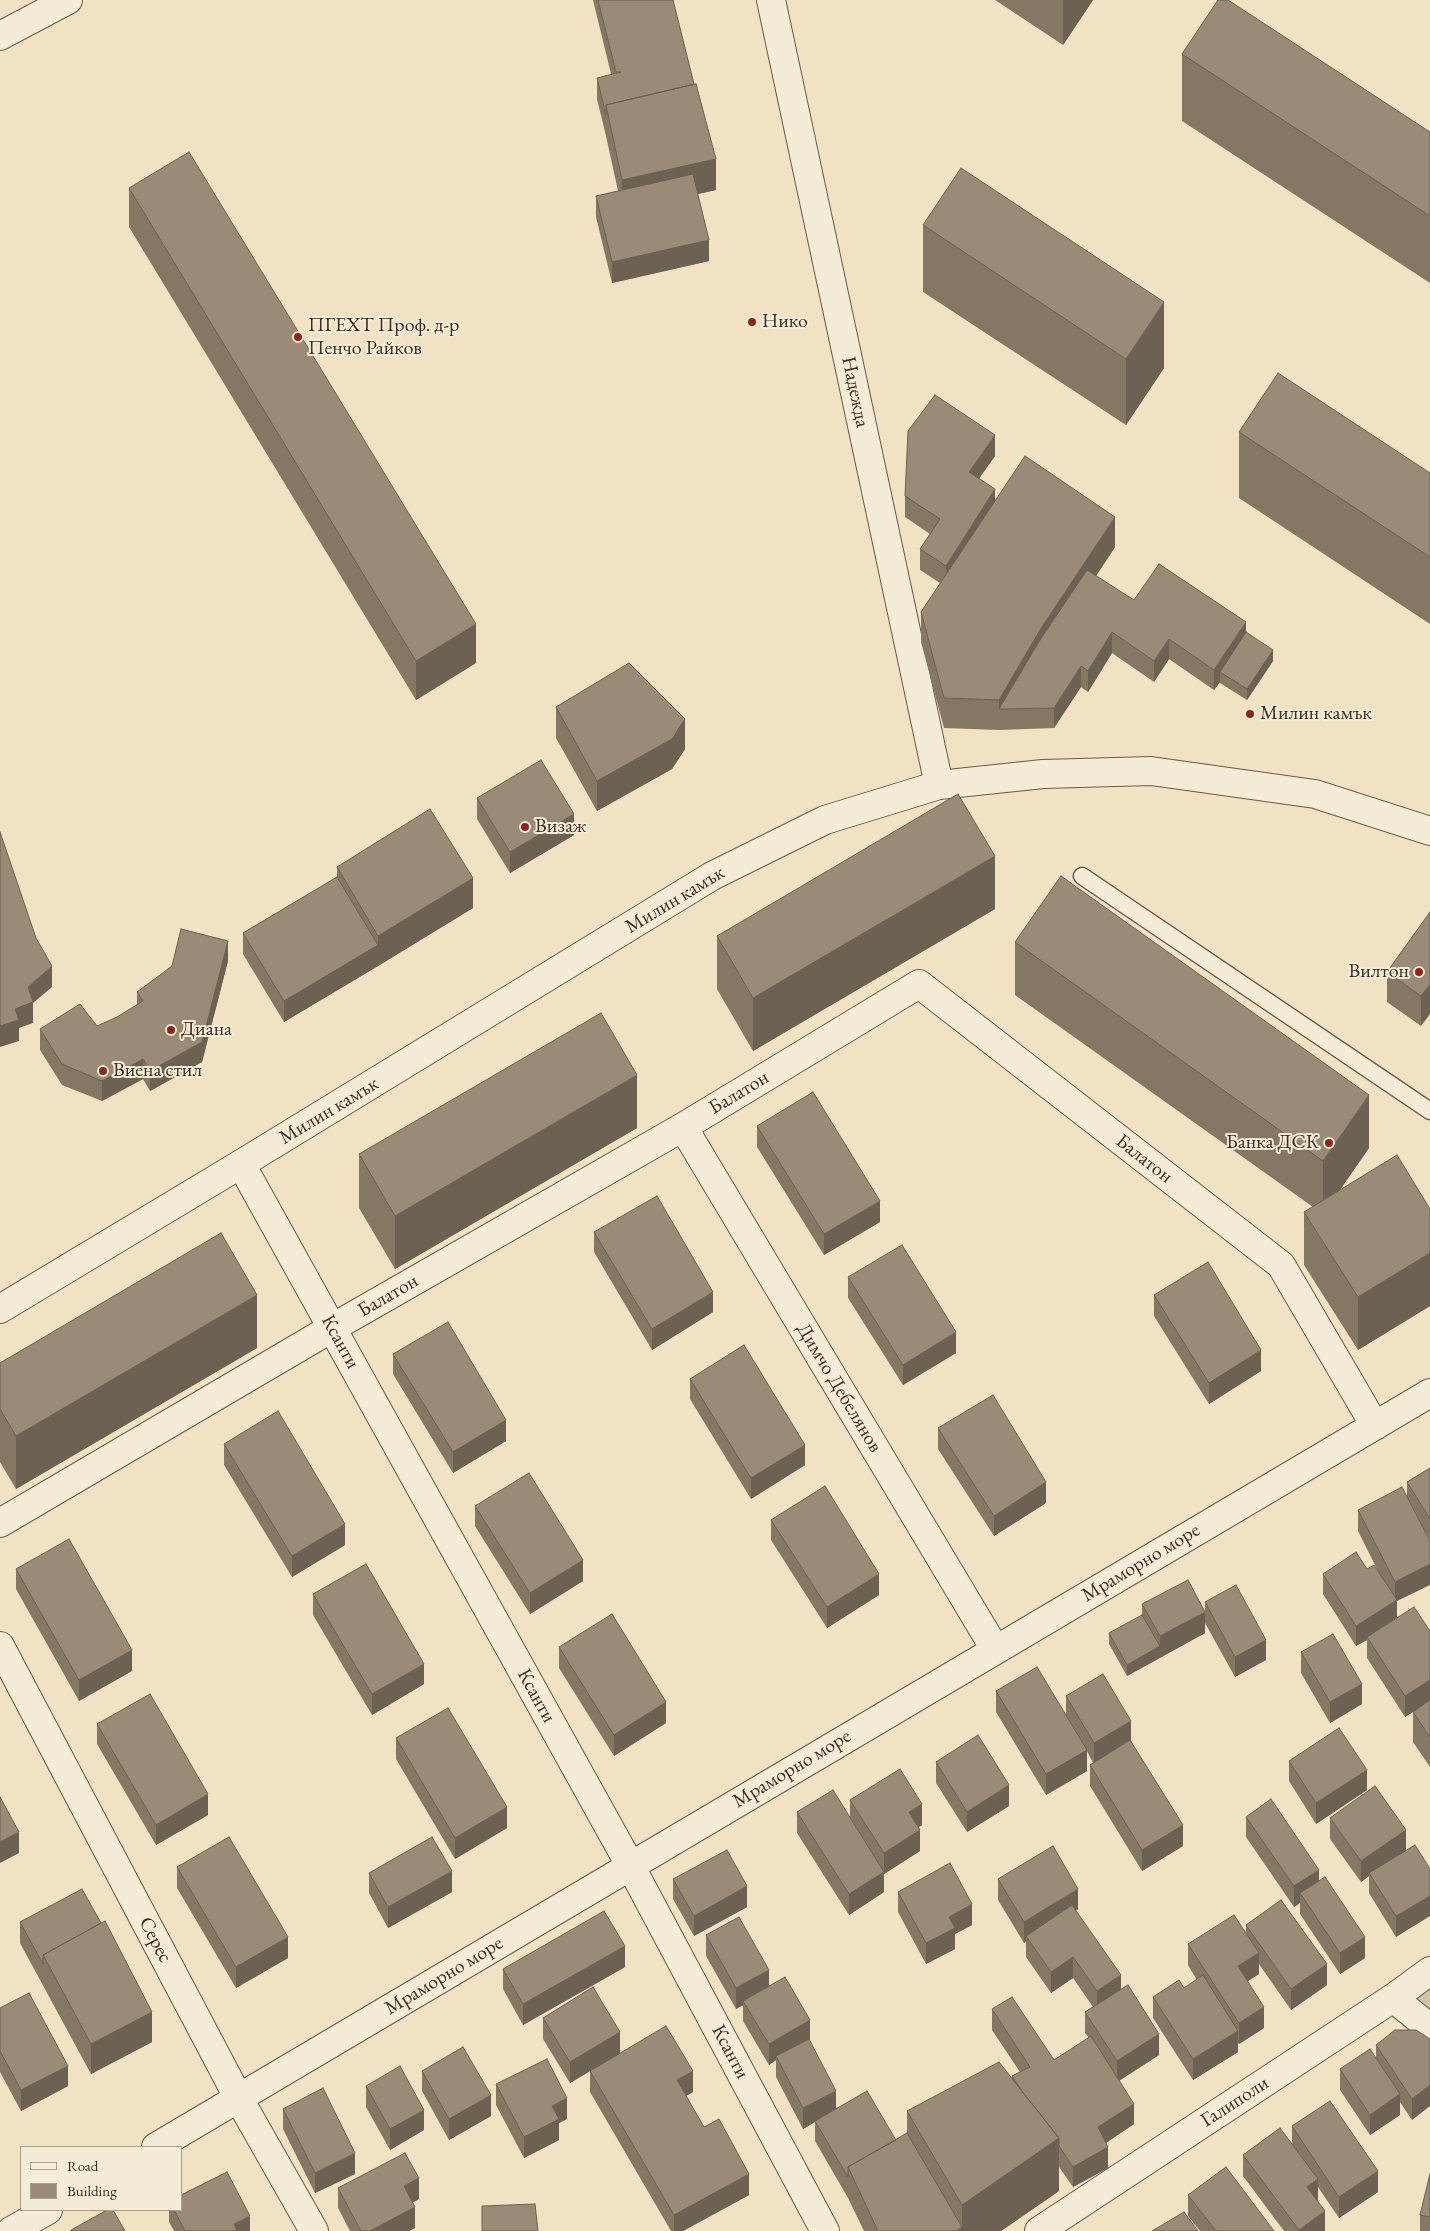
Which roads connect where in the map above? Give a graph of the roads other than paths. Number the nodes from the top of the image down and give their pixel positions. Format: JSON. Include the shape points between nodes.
{"nodes":[{"id":1,"x":68,"y":0,"type":"edge"},
{"id":2,"x":771,"y":0,"type":"edge"},
{"id":3,"x":0,"y":36,"type":"edge"},
{"id":4,"x":939,"y":784,"type":"junction"},
{"id":5,"x":1430,"y":831,"type":"edge"},
{"id":6,"x":1082,"y":876,"type":"dead end"},
{"id":7,"x":1430,"y":1111,"type":"edge"},
{"id":8,"x":683,"y":1127,"type":"junction"},
{"id":9,"x":241,"y":1164,"type":"junction"},
{"id":10,"x":0,"y":1309,"type":"edge"},
{"id":11,"x":332,"y":1328,"type":"junction"},
{"id":12,"x":1430,"y":1393,"type":"edge"},
{"id":13,"x":1374,"y":1426,"type":"junction"},
{"id":14,"x":0,"y":1523,"type":"edge"},
{"id":15,"x":0,"y":1646,"type":"edge"},
{"id":16,"x":996,"y":1649,"type":"junction"},
{"id":17,"x":630,"y":1865,"type":"junction"},
{"id":18,"x":1430,"y":1971,"type":"edge"},
{"id":19,"x":1393,"y":1998,"type":"junction"},
{"id":20,"x":1430,"y":2028,"type":"edge"},
{"id":21,"x":239,"y":2099,"type":"junction"},
{"id":22,"x":158,"y":2146,"type":"edge"},
{"id":23,"x":46,"y":2211,"type":"edge"},
{"id":24,"x":12,"y":2231,"type":"edge"},
{"id":25,"x":314,"y":2231,"type":"edge"},
{"id":26,"x":825,"y":2231,"type":"edge"},
{"id":27,"x":1039,"y":2231,"type":"edge"}],
"edges":[{"from":1,"to":3,"type":"street"},
{"from":2,"to":4,"type":"street","name":"Надежда"},
{"from":4,"to":5,"type":"street","name":"Милин камък","via":[[1043,774],[1151,771],[1315,794]]},
{"from":4,"to":9,"type":"street","name":"Милин камък","via":[[825,820],[712,876]]},
{"from":6,"to":7,"type":"lane"},
{"from":8,"to":11,"type":"street","name":"Балатон"},
{"from":8,"to":13,"type":"street","name":"Балатон","via":[[919,984],[1281,1265]]},
{"from":8,"to":16,"type":"street","name":"Димчо Дебелянов"},
{"from":9,"to":10,"type":"street","name":"Милин камък"},
{"from":9,"to":11,"type":"street","name":"Ксанти"},
{"from":11,"to":14,"type":"street","name":"Балатон"},
{"from":11,"to":17,"type":"street","name":"Ксанти"},
{"from":12,"to":13,"type":"street","name":"Мраморно море"},
{"from":13,"to":16,"type":"street","name":"Мраморно море"},
{"from":15,"to":21,"type":"street","name":"Серес"},
{"from":16,"to":17,"type":"street","name":"Мраморно море"},
{"from":17,"to":21,"type":"street","name":"Мраморно море"},
{"from":17,"to":26,"type":"street","name":"Ксанти"},
{"from":18,"to":19,"type":"street","name":"Галиполи"},
{"from":19,"to":20,"type":"street"},
{"from":19,"to":27,"type":"street","name":"Галиполи"},
{"from":21,"to":22,"type":"street","name":"Мраморно море"},
{"from":21,"to":25,"type":"street","name":"Серес"},
{"from":23,"to":24,"type":"street"}]}
